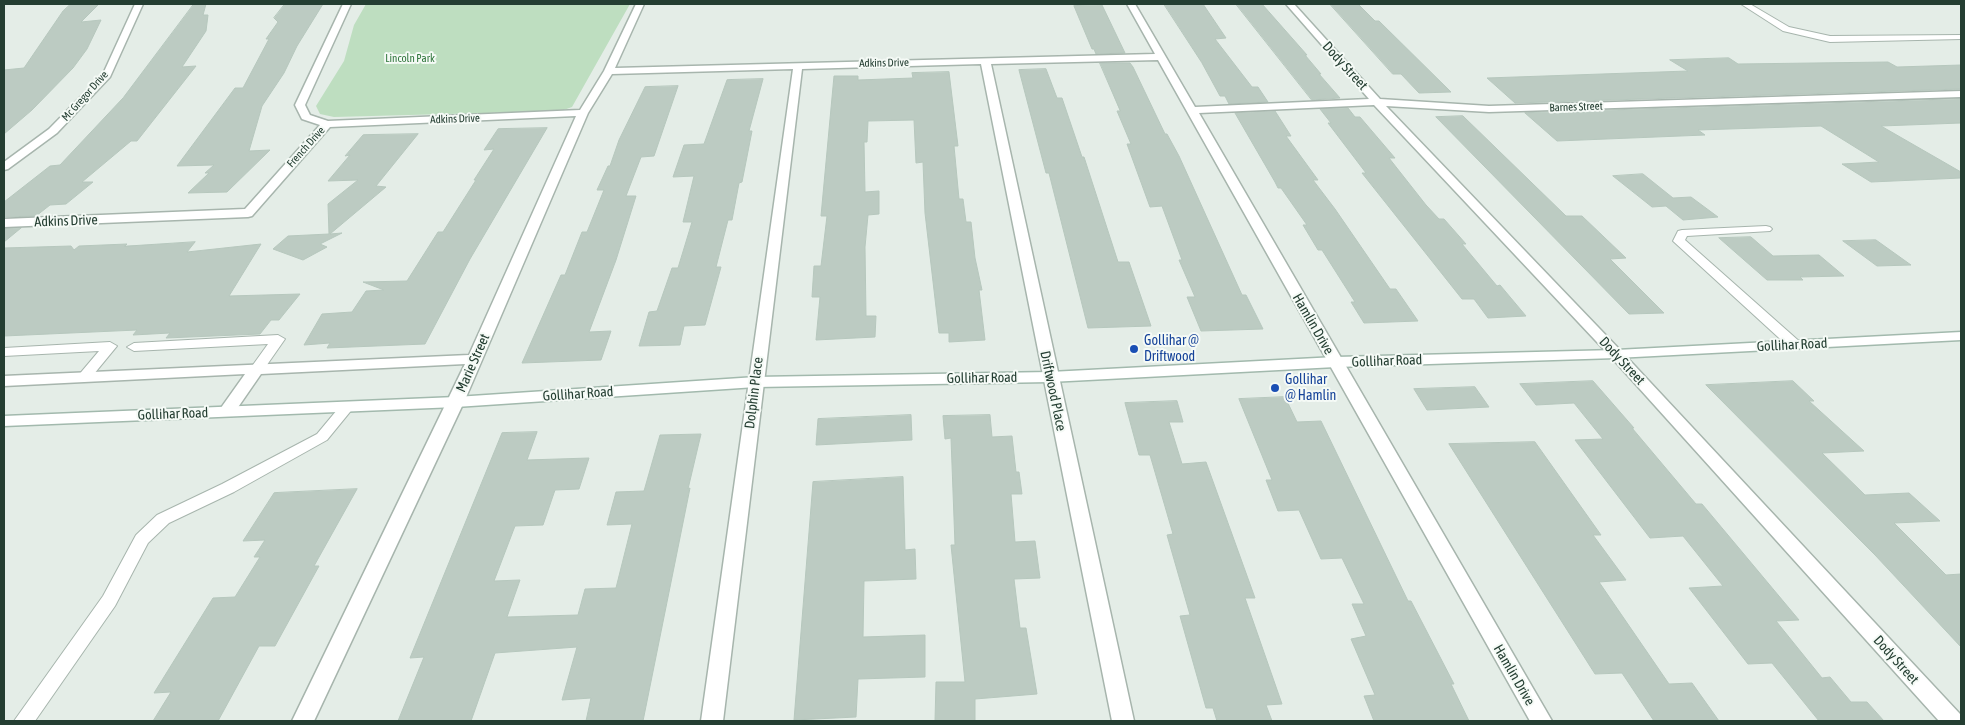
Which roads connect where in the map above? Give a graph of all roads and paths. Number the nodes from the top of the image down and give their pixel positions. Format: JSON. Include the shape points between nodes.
{"nodes":[{"id":1,"x":139,"y":4,"type":"edge"},
{"id":2,"x":348,"y":4,"type":"edge"},
{"id":3,"x":640,"y":4,"type":"edge"},
{"id":4,"x":1131,"y":4,"type":"edge"},
{"id":5,"x":1290,"y":4,"type":"edge"},
{"id":6,"x":1745,"y":4,"type":"edge"},
{"id":7,"x":1961,"y":37,"type":"edge"},
{"id":8,"x":1160,"y":57,"type":"junction"},
{"id":9,"x":985,"y":60,"type":"junction"},
{"id":10,"x":798,"y":65,"type":"junction"},
{"id":11,"x":609,"y":71,"type":"junction"},
{"id":12,"x":1961,"y":94,"type":"edge"},
{"id":13,"x":1377,"y":102,"type":"junction"},
{"id":14,"x":1190,"y":110,"type":"junction"},
{"id":15,"x":583,"y":113,"type":"junction"},
{"id":16,"x":327,"y":124,"type":"junction"},
{"id":17,"x":4,"y":167,"type":"edge"},
{"id":18,"x":248,"y":213,"type":"joint"},
{"id":19,"x":4,"y":223,"type":"edge"},
{"id":20,"x":1766,"y":229,"type":"dead end"},
{"id":21,"x":1961,"y":336,"type":"edge"},
{"id":22,"x":1795,"y":345,"type":"junction"},
{"id":23,"x":134,"y":347,"type":"dead end"},
{"id":24,"x":4,"y":352,"type":"edge"},
{"id":25,"x":1616,"y":354,"type":"junction"},
{"id":26,"x":474,"y":359,"type":"junction"},
{"id":27,"x":1336,"y":362,"type":"junction"},
{"id":28,"x":257,"y":369,"type":"junction"},
{"id":29,"x":84,"y":377,"type":"junction"},
{"id":30,"x":1050,"y":377,"type":"junction"},
{"id":31,"x":4,"y":381,"type":"edge"},
{"id":32,"x":756,"y":382,"type":"junction"},
{"id":33,"x":456,"y":402,"type":"junction"},
{"id":34,"x":347,"y":407,"type":"junction"},
{"id":35,"x":226,"y":412,"type":"junction"},
{"id":36,"x":4,"y":421,"type":"edge"},
{"id":37,"x":24,"y":721,"type":"edge"},
{"id":38,"x":303,"y":721,"type":"edge"},
{"id":39,"x":712,"y":721,"type":"edge"},
{"id":40,"x":1123,"y":721,"type":"edge"},
{"id":41,"x":1541,"y":721,"type":"edge"},
{"id":42,"x":1952,"y":721,"type":"edge"}],
"edges":[{"from":1,"to":17,"type":"street","name":"Mc Gregor Drive","via":[[107,75],[52,131]]},
{"from":2,"to":16,"type":"street","name":"French Drive","via":[[300,105],[306,117]]},
{"from":3,"to":11,"type":"street","name":"Marie Street"},
{"from":4,"to":8,"type":"street","name":"Hamlin Drive"},
{"from":5,"to":13,"type":"street","name":"Dody Street"},
{"from":6,"to":7,"type":"lane","via":[[1786,29],[1830,39]]},
{"from":8,"to":9,"type":"street","name":"Adkins Drive"},
{"from":8,"to":14,"type":"street","name":"Hamlin Drive"},
{"from":9,"to":10,"type":"street","name":"Adkins Drive"},
{"from":9,"to":30,"type":"street","name":"Driftwood Place"},
{"from":10,"to":11,"type":"street","name":"Adkins Drive"},
{"from":10,"to":32,"type":"street","name":"Dolphin Place"},
{"from":11,"to":15,"type":"street","name":"Marie Street"},
{"from":12,"to":13,"type":"street","name":"Barnes Street","via":[[1488,109]]},
{"from":13,"to":14,"type":"street","name":"Barnes Street"},
{"from":13,"to":25,"type":"street","name":"Dody Street"},
{"from":14,"to":27,"type":"street","name":"Hamlin Drive"},
{"from":15,"to":16,"type":"street","name":"Adkins Drive"},
{"from":15,"to":26,"type":"street","name":"Marie Street"},
{"from":16,"to":18,"type":"street","name":"French Drive"},
{"from":18,"to":19,"type":"street","name":"Adkins Drive"},
{"from":20,"to":22,"type":"lane","via":[[1682,233],[1679,241]]},
{"from":21,"to":22,"type":"street","name":"Gollihar Road"},
{"from":22,"to":25,"type":"street","name":"Gollihar Road"},
{"from":23,"to":28,"type":"lane","via":[[278,338]]},
{"from":24,"to":29,"type":"lane","via":[[110,346]]},
{"from":25,"to":27,"type":"street","name":"Gollihar Road"},
{"from":25,"to":42,"type":"street","name":"Dody Street"},
{"from":26,"to":28,"type":"street"},
{"from":26,"to":33,"type":"street","name":"Marie Street"},
{"from":27,"to":30,"type":"street","name":"Gollihar Road"},
{"from":27,"to":41,"type":"street","name":"Hamlin Drive"},
{"from":28,"to":29,"type":"street"},
{"from":28,"to":35,"type":"street"},
{"from":29,"to":31,"type":"street"},
{"from":30,"to":32,"type":"street","name":"Gollihar Road"},
{"from":30,"to":40,"type":"street","name":"Driftwood Place"},
{"from":32,"to":33,"type":"street","name":"Gollihar Road"},
{"from":32,"to":39,"type":"street","name":"Dolphin Place"},
{"from":33,"to":34,"type":"street","name":"Gollihar Road"},
{"from":33,"to":38,"type":"street","name":"Marie Street"},
{"from":34,"to":35,"type":"street","name":"Gollihar Road"},
{"from":34,"to":37,"type":"lane","via":[[322,437],[163,520],[142,539],[109,601]]},
{"from":35,"to":36,"type":"street","name":"Gollihar Road"}]}
